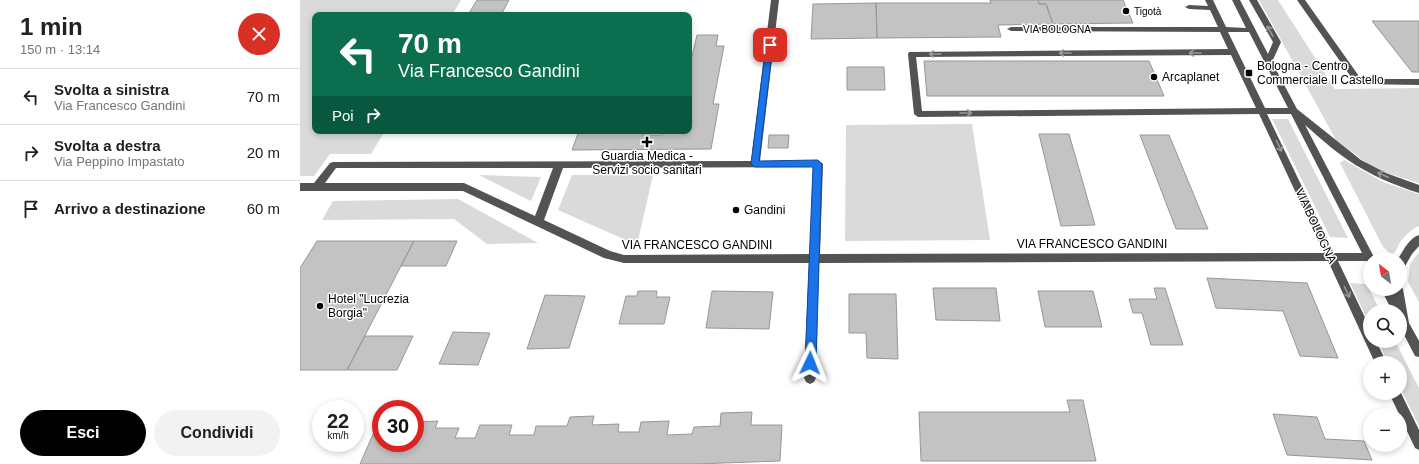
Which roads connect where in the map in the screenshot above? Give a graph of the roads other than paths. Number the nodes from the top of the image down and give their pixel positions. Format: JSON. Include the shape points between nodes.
{"nodes":[{"id":1,"x":775,"y":0,"type":"edge"},
{"id":2,"x":1209,"y":0,"type":"edge"},
{"id":3,"x":1236,"y":0,"type":"edge"},
{"id":4,"x":1253,"y":0,"type":"edge"},
{"id":5,"x":1301,"y":0,"type":"edge"},
{"id":6,"x":1189,"y":7,"type":"dead end"},
{"id":7,"x":1213,"y":8,"type":"junction"},
{"id":8,"x":1011,"y":29,"type":"dead end"},
{"id":9,"x":1223,"y":29,"type":"junction"},
{"id":10,"x":1251,"y":30,"type":"junction"},
{"id":11,"x":1234,"y":52,"type":"junction"},
{"id":12,"x":1268,"y":62,"type":"junction"},
{"id":13,"x":1419,"y":82,"type":"edge"},
{"id":14,"x":1262,"y":111,"type":"junction"},
{"id":15,"x":1294,"y":112,"type":"junction"},
{"id":16,"x":755,"y":164,"type":"junction"},
{"id":17,"x":559,"y":165,"type":"junction"},
{"id":18,"x":317,"y":187,"type":"junction"},
{"id":19,"x":300,"y":188,"type":"edge"},
{"id":20,"x":1419,"y":189,"type":"edge"},
{"id":21,"x":538,"y":222,"type":"junction"},
{"id":22,"x":1419,"y":239,"type":"edge"},
{"id":23,"x":1367,"y":252,"type":"edge"},
{"id":24,"x":1407,"y":253,"type":"edge"},
{"id":25,"x":1331,"y":257,"type":"junction"},
{"id":26,"x":815,"y":258,"type":"junction"},
{"id":27,"x":1363,"y":258,"type":"edge"},
{"id":28,"x":1363,"y":326,"type":"edge"},
{"id":29,"x":1407,"y":329,"type":"edge"},
{"id":30,"x":1419,"y":352,"type":"edge"},
{"id":31,"x":810,"y":378,"type":"dead end"},
{"id":32,"x":1398,"y":400,"type":"edge"},
{"id":33,"x":1419,"y":444,"type":"edge"}],
"edges":[{"from":1,"to":16,"type":"street"},
{"from":2,"to":7,"type":"street","name":"VIA BOLOGNA"},
{"from":3,"to":10,"type":"street"},
{"from":12,"to":4,"type":"street","one_way":true,"via":[[1277,42]]},
{"from":5,"to":13,"type":"street","via":[[1359,82]]},
{"from":6,"to":7,"type":"street"},
{"from":7,"to":9,"type":"street","name":"VIA BOLOGNA"},
{"from":8,"to":9,"type":"street","name":"VIA BOLOGNA"},
{"from":9,"to":10,"type":"street","name":"VIA BOLOGNA"},
{"from":9,"to":11,"type":"street","name":"VIA BOLOGNA"},
{"from":10,"to":12,"type":"street"},
{"from":11,"to":14,"type":"street","name":"VIA BOLOGNA"},
{"from":11,"to":14,"type":"street","one_way":true,"via":[[912,54],[918,114]]},
{"from":12,"to":15,"type":"street"},
{"from":14,"to":15,"type":"street"},
{"from":14,"to":25,"type":"street","name":"VIA BOLOGNA","one_way":true},
{"from":20,"to":15,"type":"street","one_way":true,"via":[[1395,181],[1350,158]]},
{"from":15,"to":23,"type":"street"},
{"from":16,"to":17,"type":"street"},
{"from":16,"to":26,"type":"street","via":[[818,164]]},
{"from":17,"to":18,"type":"street","via":[[332,165]]},
{"from":17,"to":21,"type":"street"},
{"from":18,"to":19,"type":"street","name":"VIA FRANCESCO GANDINI"},
{"from":18,"to":21,"type":"street","name":"VIA FRANCESCO GANDINI","via":[[464,187]]},
{"from":21,"to":26,"type":"street","name":"VIA FRANCESCO GANDINI","via":[[617,258]]},
{"from":22,"to":24,"type":"street"},
{"from":25,"to":26,"type":"street","name":"VIA FRANCESCO GANDINI"},
{"from":25,"to":27,"type":"street","name":"VIA FRANCESCO GANDINI"},
{"from":25,"to":28,"type":"street","name":"VIA BOLOGNA","one_way":true},
{"from":26,"to":31,"type":"street"},
{"from":29,"to":30,"type":"street"},
{"from":32,"to":33,"type":"street"}]}
